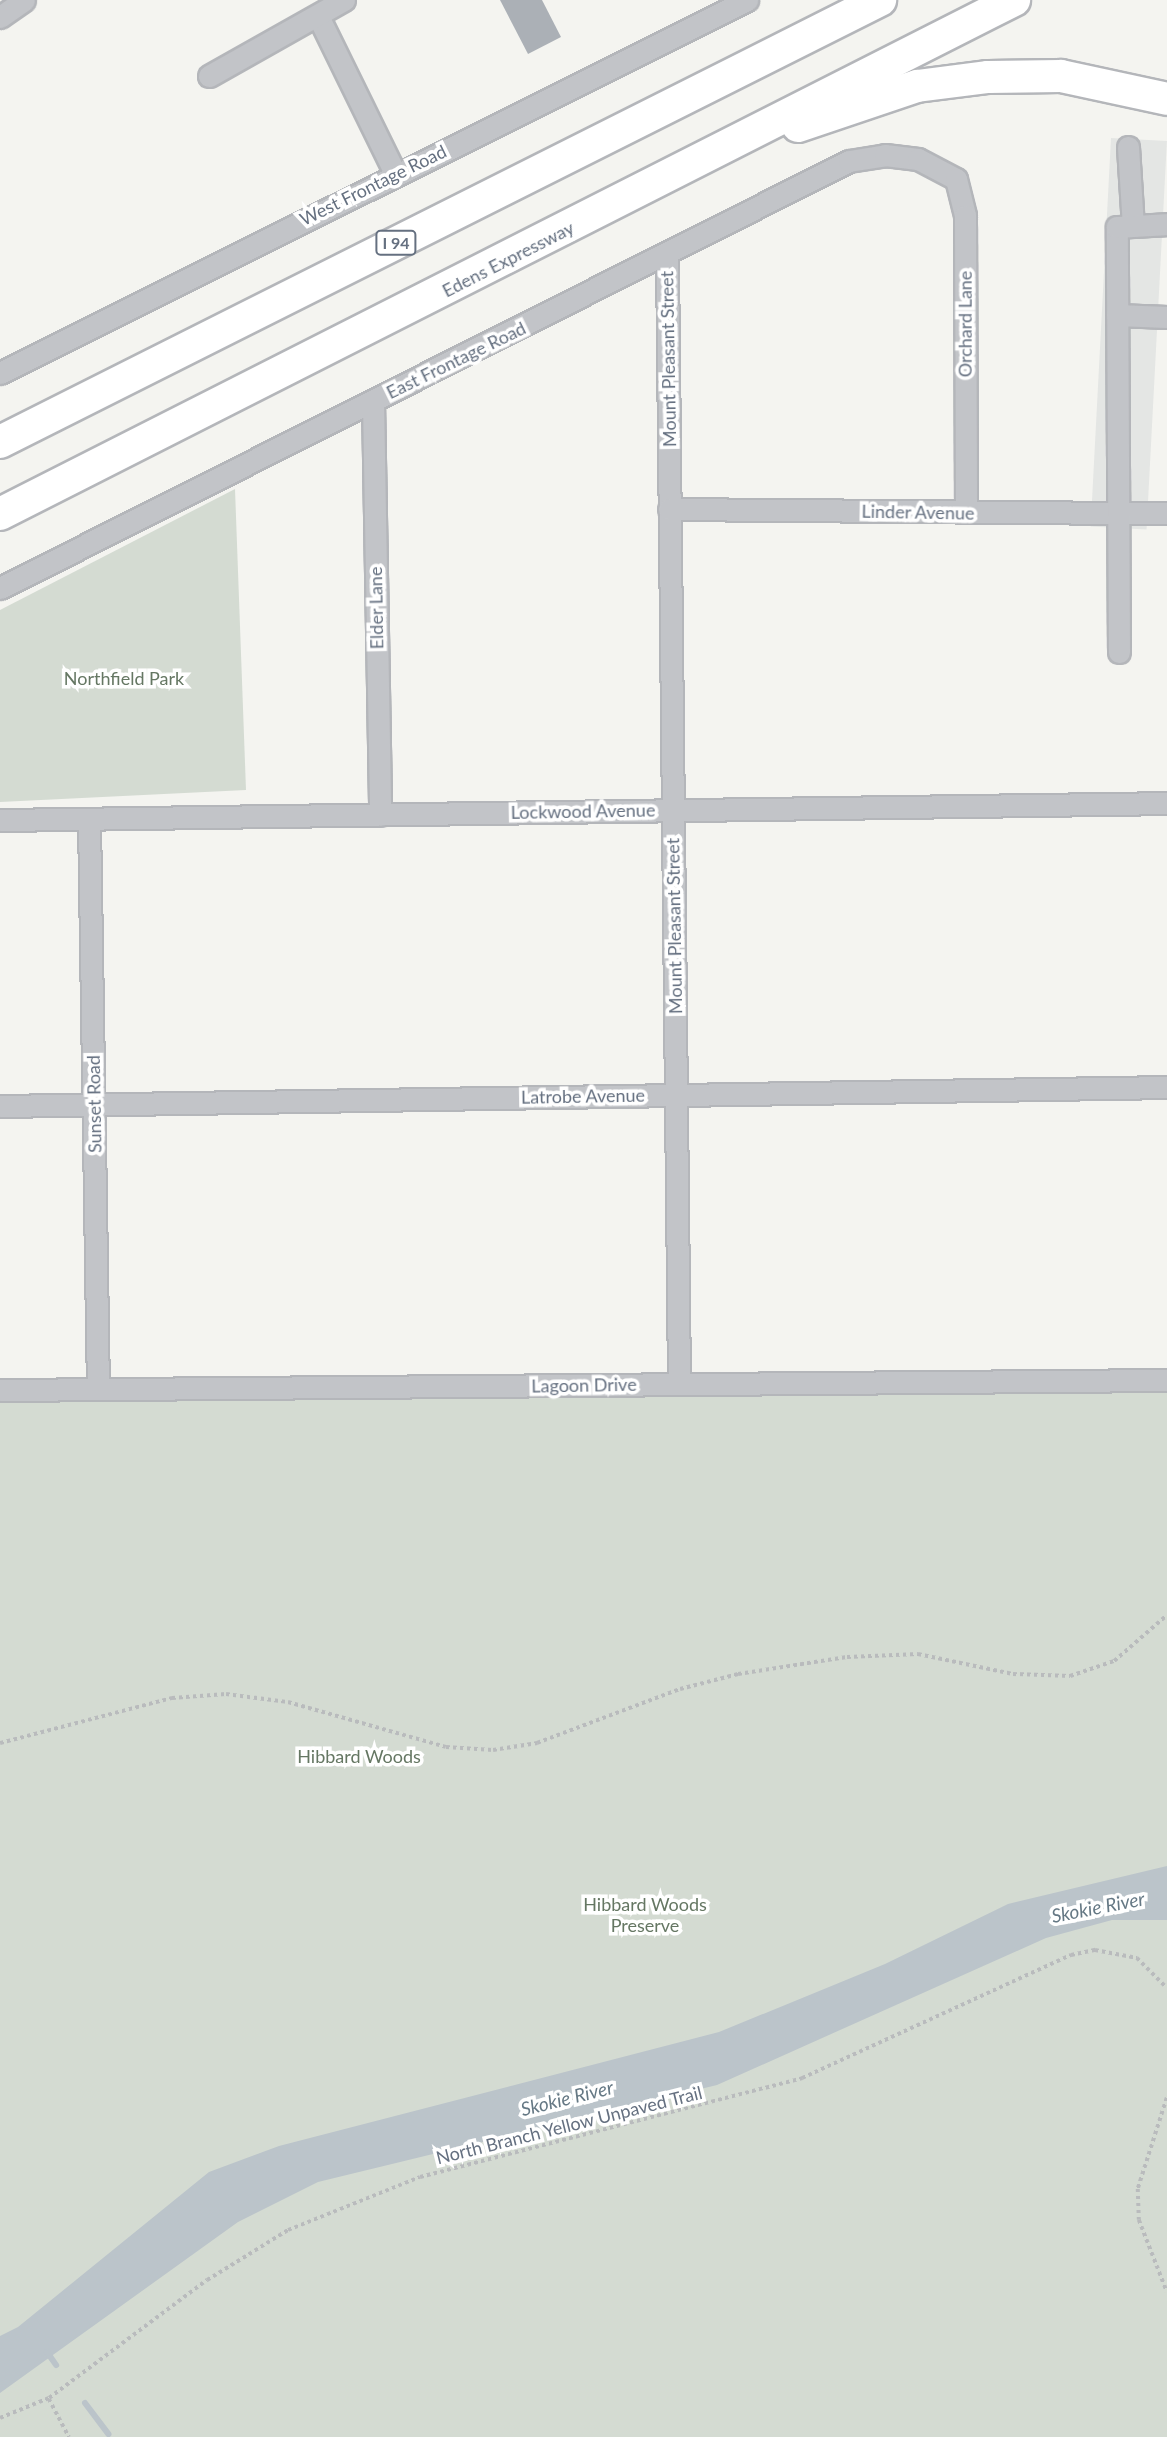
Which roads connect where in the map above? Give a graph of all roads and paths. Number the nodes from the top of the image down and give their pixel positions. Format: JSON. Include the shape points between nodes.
{"nodes":[{"id":1,"x":24,"y":0,"type":"edge"},
{"id":2,"x":344,"y":0,"type":"edge"},
{"id":3,"x":747,"y":0,"type":"edge"},
{"id":4,"x":851,"y":0,"type":"edge"},
{"id":5,"x":880,"y":0,"type":"edge"},
{"id":6,"x":1014,"y":0,"type":"edge"},
{"id":7,"x":710,"y":8,"type":"edge"},
{"id":8,"x":4,"y":10,"type":"edge"},
{"id":9,"x":318,"y":16,"type":"junction"},
{"id":10,"x":791,"y":44,"type":"junction"},
{"id":11,"x":209,"y":76,"type":"dead end"},
{"id":12,"x":1167,"y":99,"type":"edge"},
{"id":13,"x":1128,"y":147,"type":"dead end"},
{"id":14,"x":713,"y":151,"type":"junction"},
{"id":15,"x":918,"y":159,"type":"joint"},
{"id":16,"x":395,"y":173,"type":"junction"},
{"id":17,"x":1167,"y":224,"type":"edge"},
{"id":18,"x":1133,"y":226,"type":"junction"},
{"id":19,"x":667,"y":257,"type":"junction"},
{"id":20,"x":1118,"y":315,"type":"junction"},
{"id":21,"x":1167,"y":317,"type":"edge"},
{"id":22,"x":0,"y":373,"type":"edge"},
{"id":23,"x":373,"y":401,"type":"junction"},
{"id":24,"x":0,"y":442,"type":"edge"},
{"id":25,"x":669,"y":509,"type":"junction"},
{"id":26,"x":966,"y":512,"type":"junction"},
{"id":27,"x":1118,"y":513,"type":"junction"},
{"id":28,"x":1167,"y":513,"type":"edge"},
{"id":29,"x":0,"y":514,"type":"edge"},
{"id":30,"x":0,"y":588,"type":"edge"},
{"id":31,"x":1119,"y":652,"type":"dead end"},
{"id":32,"x":1167,"y":803,"type":"edge"},
{"id":33,"x":673,"y":810,"type":"junction"},
{"id":34,"x":380,"y":814,"type":"junction"},
{"id":35,"x":89,"y":819,"type":"junction"},
{"id":36,"x":0,"y":820,"type":"edge"},
{"id":37,"x":1167,"y":1087,"type":"edge"},
{"id":38,"x":676,"y":1095,"type":"junction"},
{"id":39,"x":94,"y":1104,"type":"junction"},
{"id":40,"x":0,"y":1106,"type":"edge"},
{"id":41,"x":1167,"y":1380,"type":"edge"},
{"id":42,"x":679,"y":1384,"type":"junction"},
{"id":43,"x":98,"y":1389,"type":"junction"},
{"id":44,"x":0,"y":1390,"type":"edge"},
{"id":45,"x":1167,"y":1615,"type":"edge"},
{"id":46,"x":0,"y":1742,"type":"edge"},
{"id":47,"x":1165,"y":1982,"type":"edge"},
{"id":48,"x":1167,"y":1988,"type":"edge"},
{"id":49,"x":1167,"y":2098,"type":"edge"},
{"id":50,"x":1167,"y":2292,"type":"edge"},
{"id":51,"x":49,"y":2398,"type":"junction"},
{"id":52,"x":0,"y":2418,"type":"edge"},
{"id":53,"x":69,"y":2437,"type":"edge"}],
"edges":[{"from":1,"to":8,"type":"street"},
{"from":2,"to":9,"type":"street"},
{"from":3,"to":7,"type":"street","name":"West Frontage Road"},
{"from":4,"to":10,"type":"highway"},
{"from":5,"to":10,"type":"highway","number":"I 94"},
{"from":6,"to":14,"type":"highway","name":"Edens Expressway"},
{"from":7,"to":16,"type":"street","name":"West Frontage Road"},
{"from":9,"to":11,"type":"street"},
{"from":9,"to":16,"type":"street"},
{"from":10,"to":24,"type":"highway","number":"I 94"},
{"from":12,"to":14,"type":"highway","via":[[1061,76],[988,77],[916,86]]},
{"from":13,"to":18,"type":"street"},
{"from":14,"to":29,"type":"highway","name":"Edens Expressway","via":[[489,270]]},
{"from":15,"to":19,"type":"street","name":"East Frontage Road","via":[[885,155],[849,161]]},
{"from":15,"to":26,"type":"street","name":"Orchard Lane","via":[[956,179],[965,216]]},
{"from":16,"to":22,"type":"street","name":"West Frontage Road"},
{"from":17,"to":18,"type":"street"},
{"from":18,"to":20,"type":"street","via":[[1117,226]]},
{"from":19,"to":23,"type":"street","name":"East Frontage Road"},
{"from":19,"to":25,"type":"street","name":"Mount Pleasant Street"},
{"from":20,"to":21,"type":"street"},
{"from":20,"to":27,"type":"street"},
{"from":23,"to":30,"type":"street","name":"East Frontage Road"},
{"from":23,"to":34,"type":"street","name":"Elder Lane"},
{"from":25,"to":26,"type":"street","name":"Linder Avenue"},
{"from":25,"to":33,"type":"street","name":"Mount Pleasant Street"},
{"from":26,"to":27,"type":"street","name":"Linder Avenue"},
{"from":27,"to":28,"type":"street","name":"Linder Avenue"},
{"from":27,"to":31,"type":"street"},
{"from":32,"to":33,"type":"street","name":"Lockwood Avenue"},
{"from":33,"to":34,"type":"street","name":"Lockwood Avenue"},
{"from":33,"to":38,"type":"street","name":"Mount Pleasant Street"},
{"from":34,"to":35,"type":"street","name":"Lockwood Avenue"},
{"from":35,"to":36,"type":"street","name":"Lockwood Avenue"},
{"from":35,"to":39,"type":"street","name":"Sunset Road"},
{"from":37,"to":38,"type":"street","name":"Latrobe Avenue"},
{"from":38,"to":39,"type":"street","name":"Latrobe Avenue"},
{"from":38,"to":42,"type":"street","name":"Mount Pleasant Street"},
{"from":39,"to":40,"type":"street","name":"Latrobe Avenue"},
{"from":39,"to":43,"type":"street","name":"Sunset Road"},
{"from":41,"to":42,"type":"street","name":"Lagoon Drive"},
{"from":42,"to":43,"type":"street","name":"Lagoon Drive"},
{"from":43,"to":44,"type":"street","name":"Lagoon Drive"},
{"from":45,"to":46,"type":"path","via":[[1114,1661],[1070,1676],[1013,1674],[918,1654],[847,1657],[738,1674],[680,1689],[537,1743],[493,1750],[446,1747],[265,1697],[226,1694],[172,1699]]},
{"from":47,"to":48,"type":"path","name":"North Branch Yellow Unpaved Trail"},
{"from":47,"to":51,"type":"path","name":"North Branch Yellow Unpaved Trail","via":[[1138,1958],[1119,1952],[1071,1955],[802,2078],[570,2136],[385,2190],[288,2230],[207,2280]]},
{"from":49,"to":50,"type":"path","via":[[1138,2189],[1139,2220]]},
{"from":51,"to":52,"type":"path","name":"North Branch Yellow Unpaved Trail"},
{"from":51,"to":53,"type":"path"}]}
